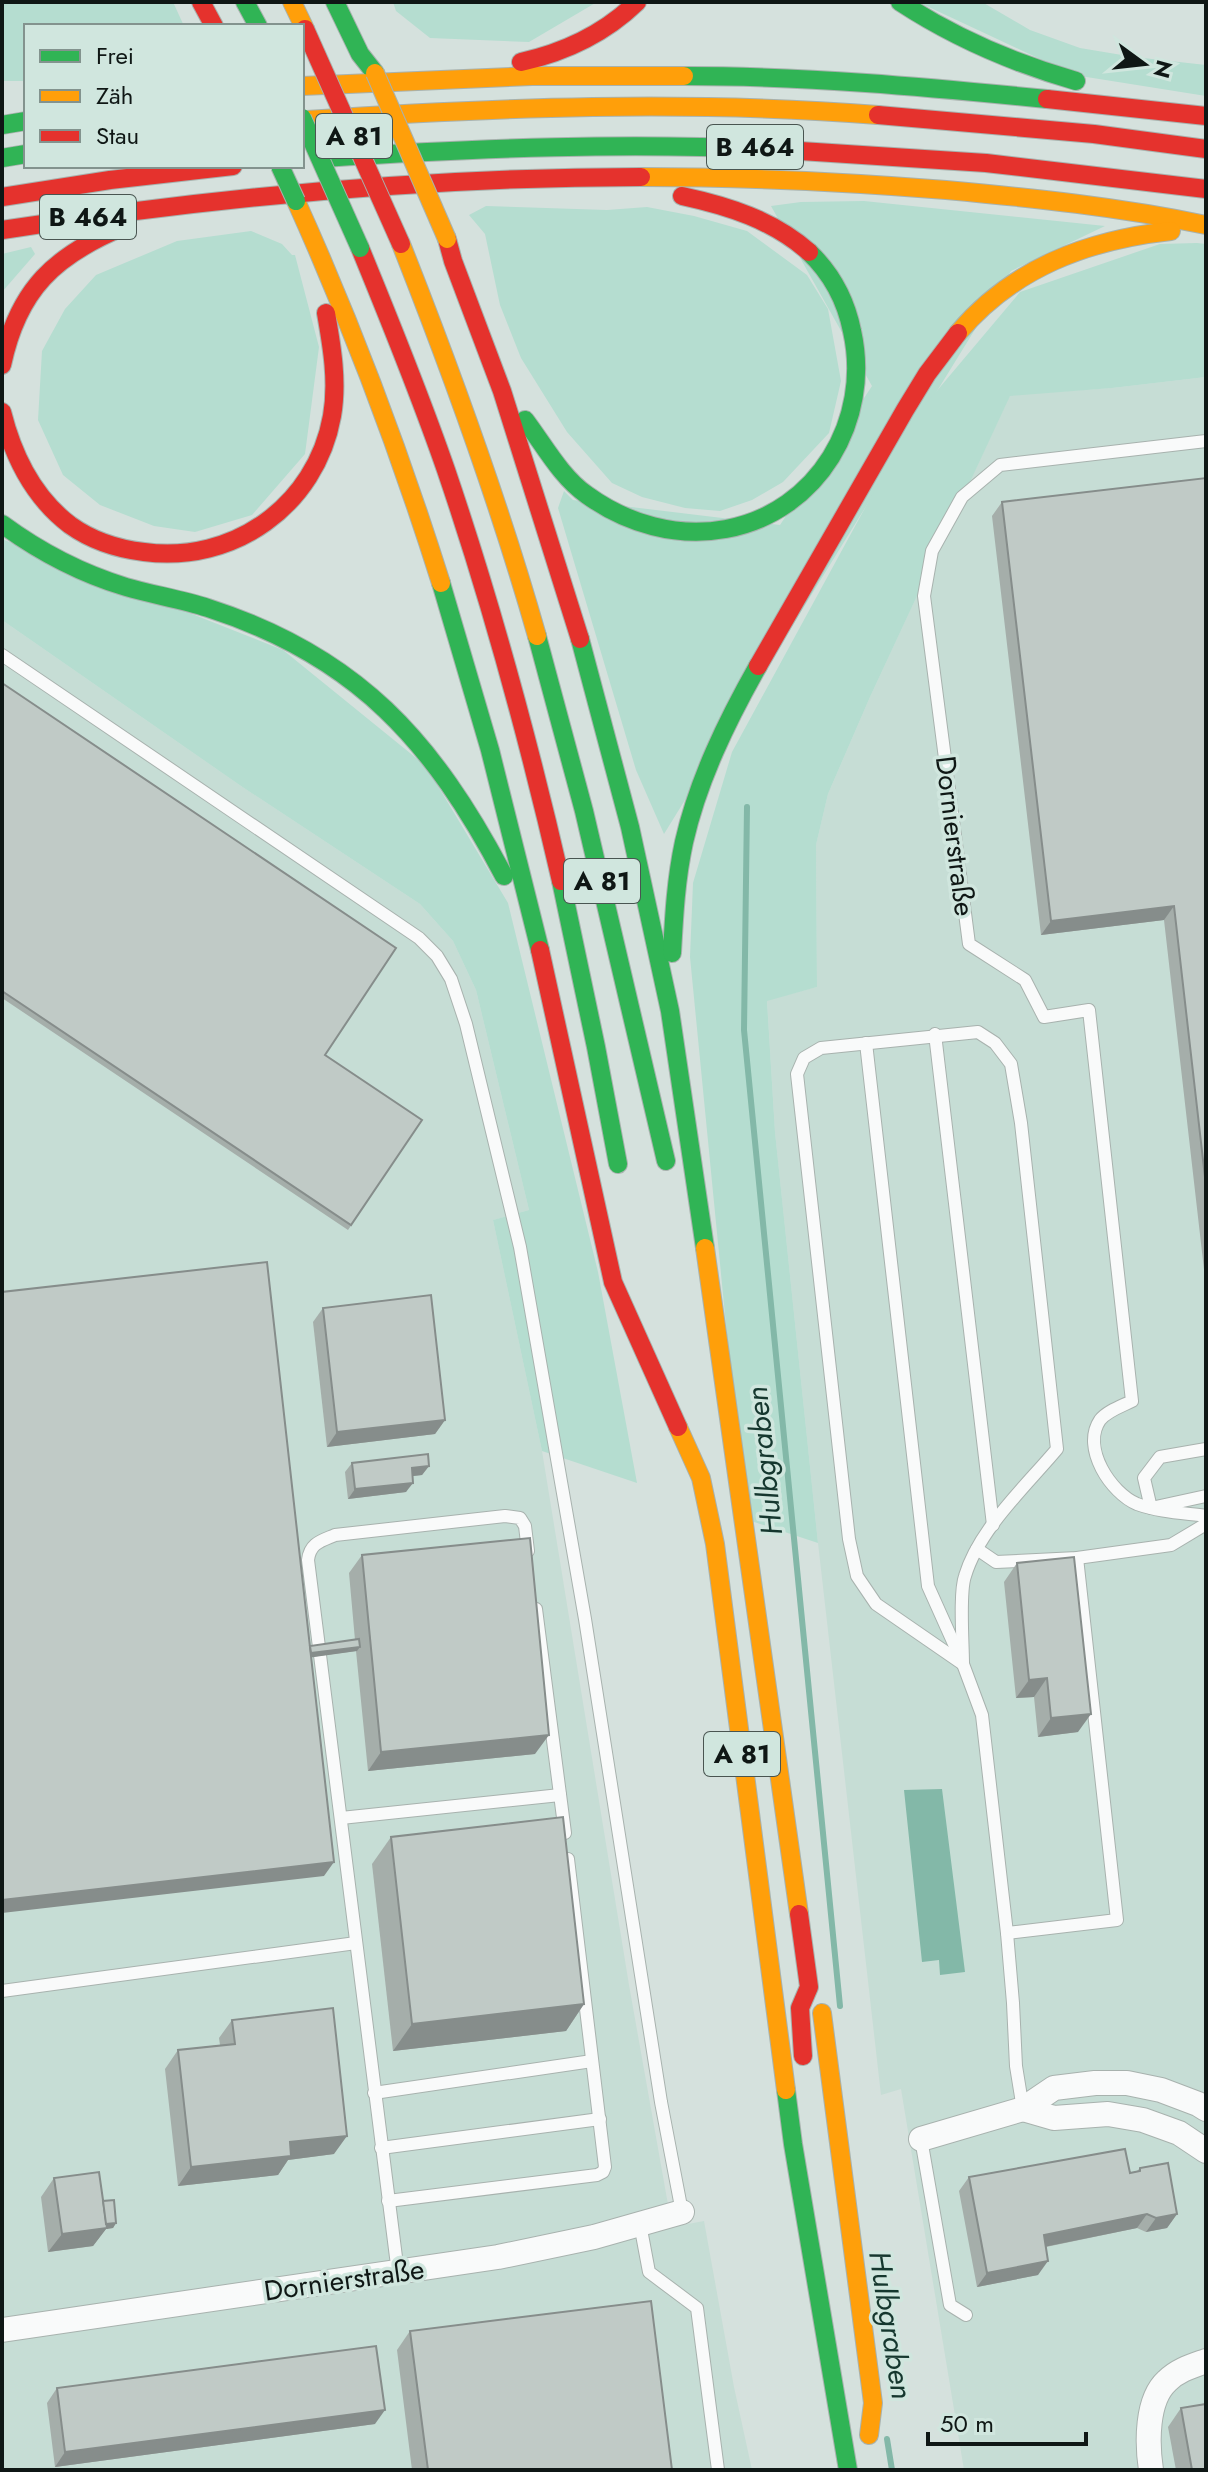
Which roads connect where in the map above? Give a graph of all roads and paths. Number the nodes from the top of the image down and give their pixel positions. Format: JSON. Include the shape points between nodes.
{"nodes":[{"id":1,"x":201,"y":2,"type":"edge"},
{"id":2,"x":245,"y":2,"type":"edge"},
{"id":3,"x":292,"y":2,"type":"edge"},
{"id":4,"x":335,"y":2,"type":"edge"},
{"id":5,"x":637,"y":2,"type":"edge"},
{"id":6,"x":900,"y":2,"type":"edge"},
{"id":7,"x":365,"y":23,"type":"dead end"},
{"id":8,"x":213,"y":24,"type":"edge"},
{"id":9,"x":257,"y":24,"type":"edge"},
{"id":10,"x":303,"y":24,"type":"edge"},
{"id":11,"x":304,"y":27,"type":"edge"},
{"id":12,"x":375,"y":73,"type":"junction"},
{"id":13,"x":435,"y":78,"type":"junction"},
{"id":14,"x":304,"y":86,"type":"edge"},
{"id":15,"x":2,"y":110,"type":"edge"},
{"id":16,"x":24,"y":114,"type":"edge"},
{"id":17,"x":1206,"y":114,"type":"edge"},
{"id":18,"x":304,"y":119,"type":"edge"},
{"id":19,"x":24,"y":121,"type":"edge"},
{"id":20,"x":304,"y":123,"type":"edge"},
{"id":21,"x":2,"y":125,"type":"edge"},
{"id":22,"x":1206,"y":149,"type":"edge"},
{"id":23,"x":24,"y":154,"type":"edge"},
{"id":24,"x":2,"y":158,"type":"edge"},
{"id":25,"x":304,"y":160,"type":"edge"},
{"id":26,"x":215,"y":168,"type":"edge"},
{"id":27,"x":281,"y":168,"type":"edge"},
{"id":28,"x":606,"y":178,"type":"junction"},
{"id":29,"x":1206,"y":189,"type":"edge"},
{"id":30,"x":2,"y":197,"type":"edge"},
{"id":31,"x":175,"y":205,"type":"junction"},
{"id":32,"x":1206,"y":227,"type":"edge"},
{"id":33,"x":2,"y":230,"type":"edge"},
{"id":34,"x":312,"y":253,"type":"junction"},
{"id":35,"x":2,"y":365,"type":"edge"},
{"id":36,"x":502,"y":391,"type":"junction"},
{"id":37,"x":2,"y":412,"type":"edge"},
{"id":38,"x":1206,"y":441,"type":"edge"},
{"id":39,"x":2,"y":524,"type":"edge"},
{"id":40,"x":2,"y":655,"type":"edge"},
{"id":41,"x":541,"y":956,"type":"junction"},
{"id":42,"x":670,"y":1011,"type":"junction"},
{"id":43,"x":935,"y":1034,"type":"junction"},
{"id":44,"x":866,"y":1043,"type":"junction"},
{"id":45,"x":620,"y":1175,"type":"dead end"},
{"id":46,"x":670,"y":1178,"type":"dead end"},
{"id":47,"x":686,"y":1243,"type":"dead end"},
{"id":48,"x":642,"y":1303,"type":"dead end"},
{"id":49,"x":656,"y":1374,"type":"junction"},
{"id":50,"x":1206,"y":1449,"type":"edge"},
{"id":51,"x":1206,"y":1496,"type":"edge"},
{"id":52,"x":1151,"y":1508,"type":"junction"},
{"id":53,"x":1206,"y":1516,"type":"edge"},
{"id":54,"x":1206,"y":1524,"type":"edge"},
{"id":55,"x":993,"y":1525,"type":"junction"},
{"id":56,"x":747,"y":1534,"type":"junction"},
{"id":57,"x":977,"y":1549,"type":"junction"},
{"id":58,"x":529,"y":1558,"type":"edge"},
{"id":59,"x":1077,"y":1558,"type":"junction"},
{"id":60,"x":533,"y":1589,"type":"edge"},
{"id":61,"x":963,"y":1664,"type":"junction"},
{"id":62,"x":560,"y":1795,"type":"junction"},
{"id":63,"x":341,"y":1818,"type":"junction"},
{"id":64,"x":1007,"y":1933,"type":"junction"},
{"id":65,"x":356,"y":1943,"type":"junction"},
{"id":66,"x":809,"y":1987,"type":"junction"},
{"id":67,"x":2,"y":1991,"type":"edge"},
{"id":68,"x":592,"y":2061,"type":"junction"},
{"id":69,"x":804,"y":2071,"type":"dead end"},
{"id":70,"x":374,"y":2093,"type":"junction"},
{"id":71,"x":806,"y":2103,"type":"dead end"},
{"id":72,"x":1023,"y":2109,"type":"junction"},
{"id":73,"x":1206,"y":2109,"type":"edge"},
{"id":74,"x":600,"y":2119,"type":"junction"},
{"id":75,"x":921,"y":2139,"type":"joint"},
{"id":76,"x":801,"y":2140,"type":"junction"},
{"id":77,"x":381,"y":2148,"type":"junction"},
{"id":78,"x":1206,"y":2151,"type":"edge"},
{"id":79,"x":388,"y":2201,"type":"junction"},
{"id":80,"x":682,"y":2212,"type":"joint"},
{"id":81,"x":813,"y":2216,"type":"junction"},
{"id":82,"x":640,"y":2224,"type":"junction"},
{"id":83,"x":398,"y":2273,"type":"junction"},
{"id":84,"x":966,"y":2315,"type":"dead end"},
{"id":85,"x":2,"y":2330,"type":"edge"},
{"id":86,"x":1206,"y":2361,"type":"edge"},
{"id":87,"x":869,"y":2435,"type":"junction"},
{"id":88,"x":873,"y":2458,"type":"dead end"},
{"id":89,"x":718,"y":2470,"type":"edge"},
{"id":90,"x":848,"y":2470,"type":"edge"},
{"id":91,"x":1151,"y":2470,"type":"edge"}],
"edges":[{"from":1,"to":8,"type":"highway"},
{"from":2,"to":9,"type":"highway"},
{"from":3,"to":10,"type":"highway","number":"A 81","bridge":true},
{"from":4,"to":12,"type":"highway"},
{"from":5,"to":13,"type":"highway","via":[[605,29],[563,52]]},
{"from":6,"to":17,"type":"highway","via":[[960,39],[1013,63]]},
{"from":7,"to":12,"type":"highway"},
{"from":11,"to":46,"type":"highway","number":"A 81","bridge":true,"via":[[401,244],[472,427],[542,645]]},
{"from":12,"to":36,"type":"highway","bridge":true,"via":[[447,239]]},
{"from":13,"to":14,"type":"highway"},
{"from":13,"to":17,"type":"highway","via":[[661,75],[841,80]]},
{"from":15,"to":16,"type":"highway"},
{"from":18,"to":22,"type":"highway","number":"B 464","via":[[539,107],[766,108],[956,120]]},
{"from":19,"to":21,"type":"highway"},
{"from":20,"to":45,"type":"highway","number":"A 81","bridge":true,"via":[[417,391],[505,661],[564,891]]},
{"from":23,"to":24,"type":"highway"},
{"from":25,"to":29,"type":"highway","number":"B 464","via":[[498,148],[728,146],[970,161]]},
{"from":26,"to":30,"type":"highway","number":"B 464"},
{"from":27,"to":34,"type":"highway","bridge":true,"via":[[303,218],[303,241]]},
{"from":28,"to":31,"type":"highway","number":"B 464","via":[[481,179]]},
{"from":28,"to":32,"type":"highway","number":"B 464","via":[[906,187],[1093,205]]},
{"from":28,"to":36,"type":"highway","via":[[741,210],[771,223],[812,253],[842,298],[854,328],[855,399],[843,439],[807,488],[762,518],[717,532],[677,532],[619,515],[585,493]]},
{"from":31,"to":33,"type":"highway","number":"B 464"},
{"from":31,"to":35,"type":"highway","via":[[100,235],[60,260],[24,302]]},
{"from":32,"to":42,"type":"highway","via":[[1139,233],[1045,262],[995,295],[929,372],[754,675],[706,775],[681,857]]},
{"from":34,"to":37,"type":"highway","via":[[331,339],[335,391],[329,432],[300,492],[243,538],[167,556],[114,547],[88,536],[36,490],[6,434]]},
{"from":34,"to":41,"type":"highway","via":[[414,498],[490,750]]},
{"from":36,"to":42,"type":"highway","via":[[596,695]]},
{"from":38,"to":52,"type":"lane","name":"Dornierstraße","via":[[1000,465],[962,497],[932,551],[924,596],[969,944],[1025,980],[1044,1017],[1089,1010],[1132,1401],[1100,1420],[1096,1453],[1114,1486]]},
{"from":39,"to":41,"type":"highway","via":[[43,552],[97,578],[227,614],[273,633],[326,662],[376,699],[420,741],[460,795]]},
{"from":40,"to":80,"type":"lane","via":[[419,938],[451,979],[520,1247]]},
{"from":41,"to":49,"type":"highway","via":[[613,1282]]},
{"from":42,"to":56,"type":"highway"},
{"from":43,"to":44,"type":"lane"},
{"from":43,"to":55,"type":"lane"},
{"from":43,"to":55,"type":"lane","via":[[978,1032],[995,1043],[1011,1064],[1021,1123],[1057,1449]]},
{"from":44,"to":61,"type":"lane","via":[[928,1586]]},
{"from":44,"to":61,"type":"lane","via":[[821,1048],[804,1058],[797,1074],[849,1539],[857,1576],[876,1604]]},
{"from":47,"to":56,"type":"highway","number":"A 81"},
{"from":48,"to":49,"type":"highway","number":"A 81"},
{"from":49,"to":76,"type":"highway","number":"A 81","via":[[701,1478],[715,1544]]},
{"from":50,"to":52,"type":"lane","via":[[1160,1457],[1144,1478]]},
{"from":51,"to":52,"type":"lane"},
{"from":52,"to":53,"type":"lane"},
{"from":54,"to":59,"type":"lane","via":[[1171,1545]]},
{"from":55,"to":57,"type":"lane"},
{"from":56,"to":66,"type":"highway","number":"A 81"},
{"from":57,"to":59,"type":"lane","via":[[996,1562]]},
{"from":57,"to":61,"type":"lane","via":[[964,1578]]},
{"from":58,"to":63,"type":"lane","via":[[525,1526],[520,1518],[505,1516],[335,1535],[310,1550]]},
{"from":59,"to":64,"type":"lane","via":[[1117,1920]]},
{"from":60,"to":62,"type":"lane"},
{"from":61,"to":64,"type":"lane","via":[[982,1715]]},
{"from":62,"to":63,"type":"lane"},
{"from":62,"to":68,"type":"lane"},
{"from":63,"to":65,"type":"lane"},
{"from":64,"to":72,"type":"lane"},
{"from":65,"to":67,"type":"lane"},
{"from":65,"to":70,"type":"lane"},
{"from":66,"to":69,"type":"highway","number":"A 81","via":[[800,2008]]},
{"from":66,"to":87,"type":"highway","number":"A 81","via":[[821,2003],[873,2403]]},
{"from":68,"to":70,"type":"lane"},
{"from":68,"to":74,"type":"lane"},
{"from":70,"to":77,"type":"lane"},
{"from":71,"to":76,"type":"highway","number":"A 81"},
{"from":72,"to":73,"type":"street","via":[[1054,2088],[1127,2083]]},
{"from":72,"to":75,"type":"street"},
{"from":72,"to":78,"type":"street","via":[[1054,2118],[1108,2114],[1143,2120],[1179,2133]]},
{"from":74,"to":77,"type":"lane"},
{"from":74,"to":79,"type":"lane","via":[[605,2167],[597,2175]]},
{"from":75,"to":84,"type":"lane","via":[[950,2305]]},
{"from":76,"to":81,"type":"highway","number":"A 81"},
{"from":77,"to":79,"type":"lane"},
{"from":79,"to":83,"type":"lane"},
{"from":80,"to":82,"type":"street","name":"Dornierstraße"},
{"from":81,"to":87,"type":"highway","number":"A 81","via":[[856,2407]]},
{"from":81,"to":90,"type":"highway","number":"A 81"},
{"from":82,"to":83,"type":"street","name":"Dornierstraße","via":[[498,2257]]},
{"from":82,"to":89,"type":"lane","via":[[649,2272],[697,2308]]},
{"from":83,"to":85,"type":"street","name":"Dornierstraße"},
{"from":86,"to":91,"type":"street","via":[[1165,2382],[1150,2420]]},
{"from":87,"to":88,"type":"highway","number":"A 81"}]}
